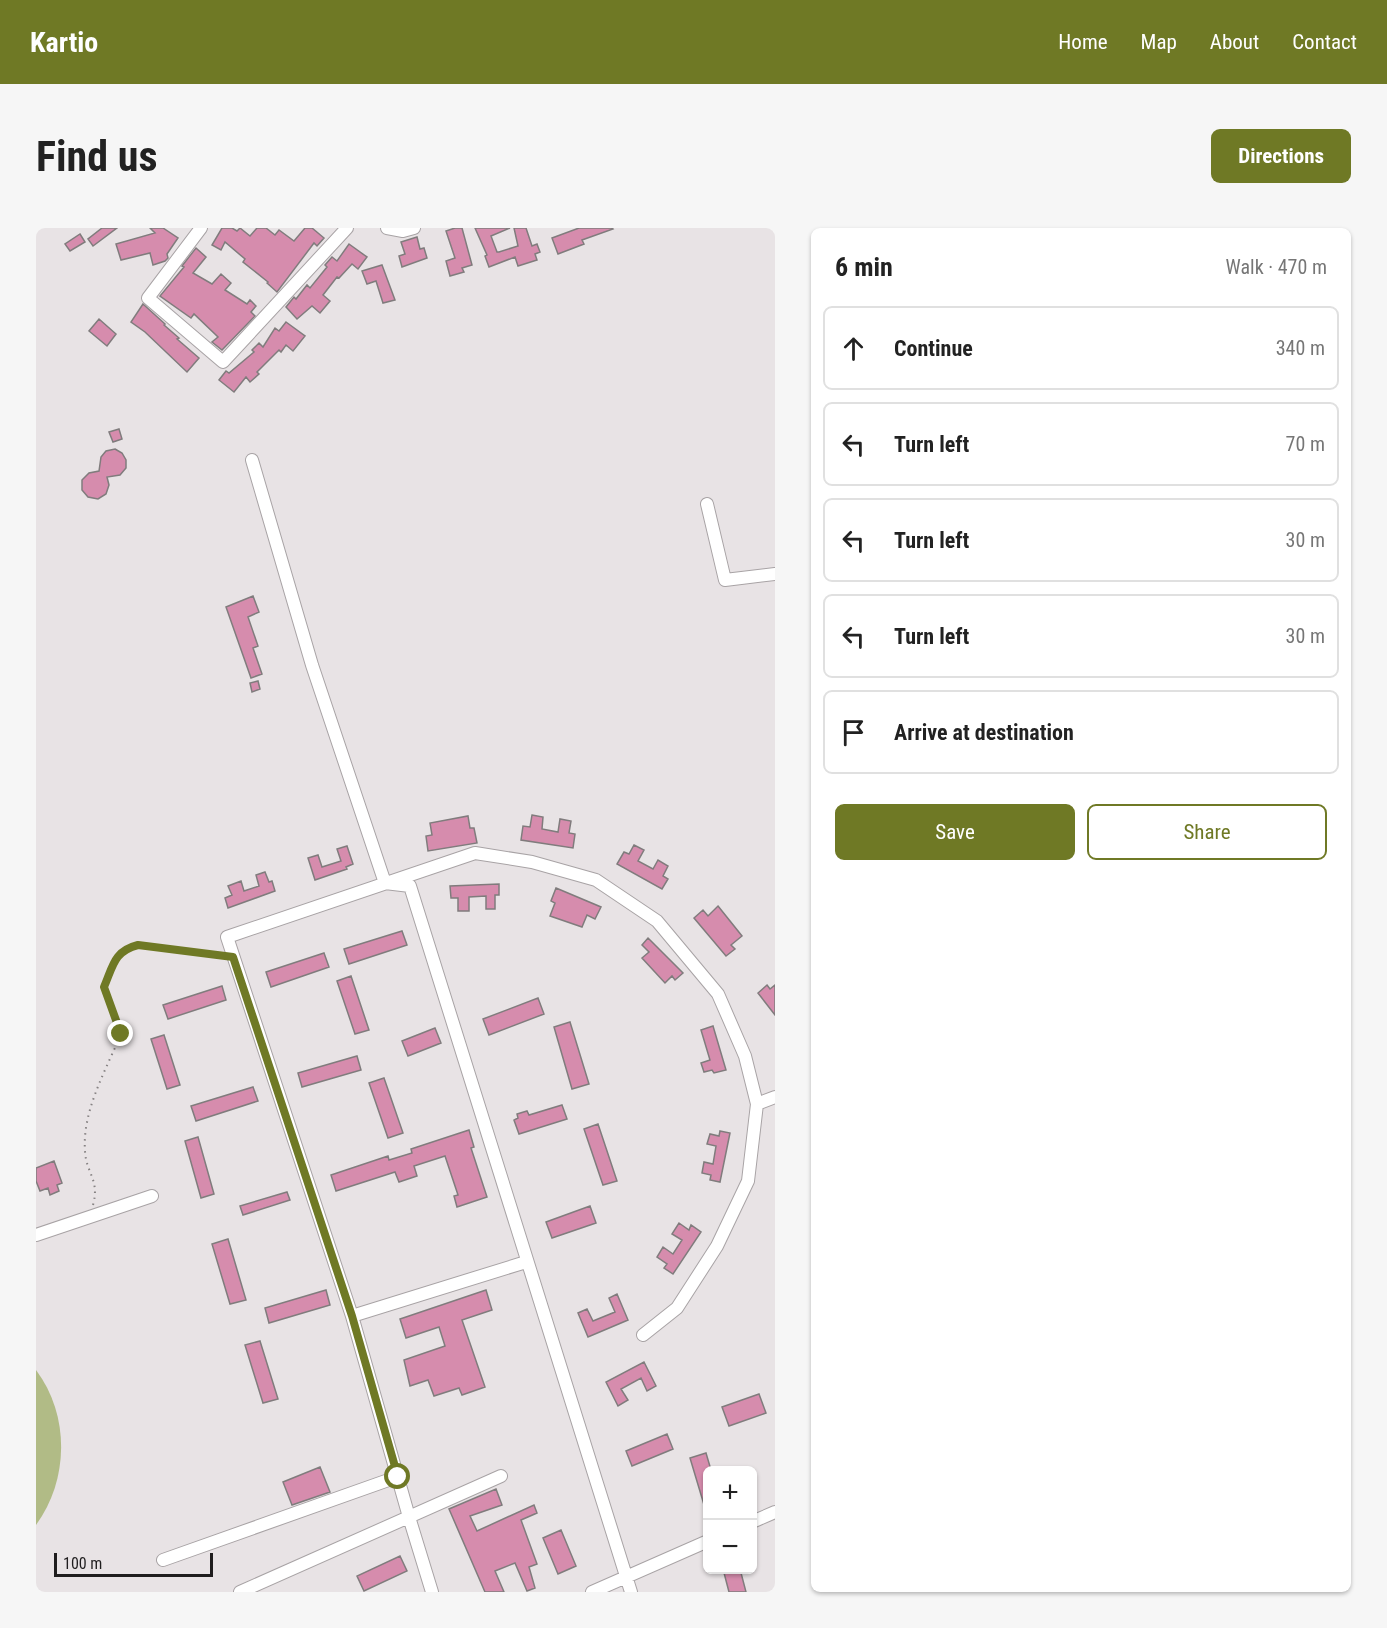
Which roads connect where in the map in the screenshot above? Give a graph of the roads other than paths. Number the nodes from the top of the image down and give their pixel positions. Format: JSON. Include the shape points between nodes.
{"nodes":[{"id":1,"x":201,"y":228,"type":"edge"},
{"id":2,"x":347,"y":228,"type":"edge"},
{"id":3,"x":387,"y":228,"type":"edge"},
{"id":4,"x":414,"y":228,"type":"edge"},
{"id":5,"x":252,"y":460,"type":"dead end"},
{"id":6,"x":707,"y":504,"type":"dead end"},
{"id":7,"x":775,"y":574,"type":"edge"},
{"id":8,"x":385,"y":883,"type":"junction"},
{"id":9,"x":775,"y":1097,"type":"edge"},
{"id":10,"x":757,"y":1104,"type":"junction"},
{"id":11,"x":152,"y":1196,"type":"dead end"},
{"id":12,"x":36,"y":1235,"type":"edge"},
{"id":13,"x":526,"y":1262,"type":"junction"},
{"id":14,"x":352,"y":1316,"type":"junction"},
{"id":15,"x":643,"y":1335,"type":"dead end"},
{"id":16,"x":501,"y":1476,"type":"dead end"},
{"id":17,"x":398,"y":1477,"type":"junction"},
{"id":18,"x":775,"y":1512,"type":"edge"},
{"id":19,"x":409,"y":1517,"type":"junction"},
{"id":20,"x":757,"y":1520,"type":"edge"},
{"id":21,"x":703,"y":1543,"type":"edge"},
{"id":22,"x":163,"y":1560,"type":"dead end"},
{"id":23,"x":626,"y":1576,"type":"junction"},
{"id":24,"x":240,"y":1592,"type":"edge"},
{"id":25,"x":432,"y":1592,"type":"edge"},
{"id":26,"x":592,"y":1592,"type":"edge"},
{"id":27,"x":631,"y":1592,"type":"edge"}],
"edges":[{"from":1,"to":2,"type":"street","via":[[148,298],[223,362]]},
{"from":3,"to":4,"type":"street"},
{"from":5,"to":8,"type":"street","via":[[312,665]]},
{"from":6,"to":7,"type":"street","via":[[725,580]]},
{"from":8,"to":10,"type":"street","via":[[475,853],[532,862],[597,880],[657,921],[718,994],[745,1056]]},
{"from":8,"to":13,"type":"street","via":[[410,885]]},
{"from":8,"to":14,"type":"street","via":[[226,937]]},
{"from":9,"to":10,"type":"street"},
{"from":10,"to":15,"type":"street","via":[[748,1181],[717,1246],[677,1308]]},
{"from":11,"to":12,"type":"street"},
{"from":13,"to":14,"type":"street"},
{"from":13,"to":23,"type":"street"},
{"from":14,"to":17,"type":"street"},
{"from":16,"to":19,"type":"street"},
{"from":17,"to":19,"type":"street"},
{"from":17,"to":22,"type":"street"},
{"from":18,"to":20,"type":"street"},
{"from":19,"to":24,"type":"street"},
{"from":19,"to":25,"type":"street"},
{"from":21,"to":23,"type":"street"},
{"from":23,"to":26,"type":"street"},
{"from":23,"to":27,"type":"street"}]}
